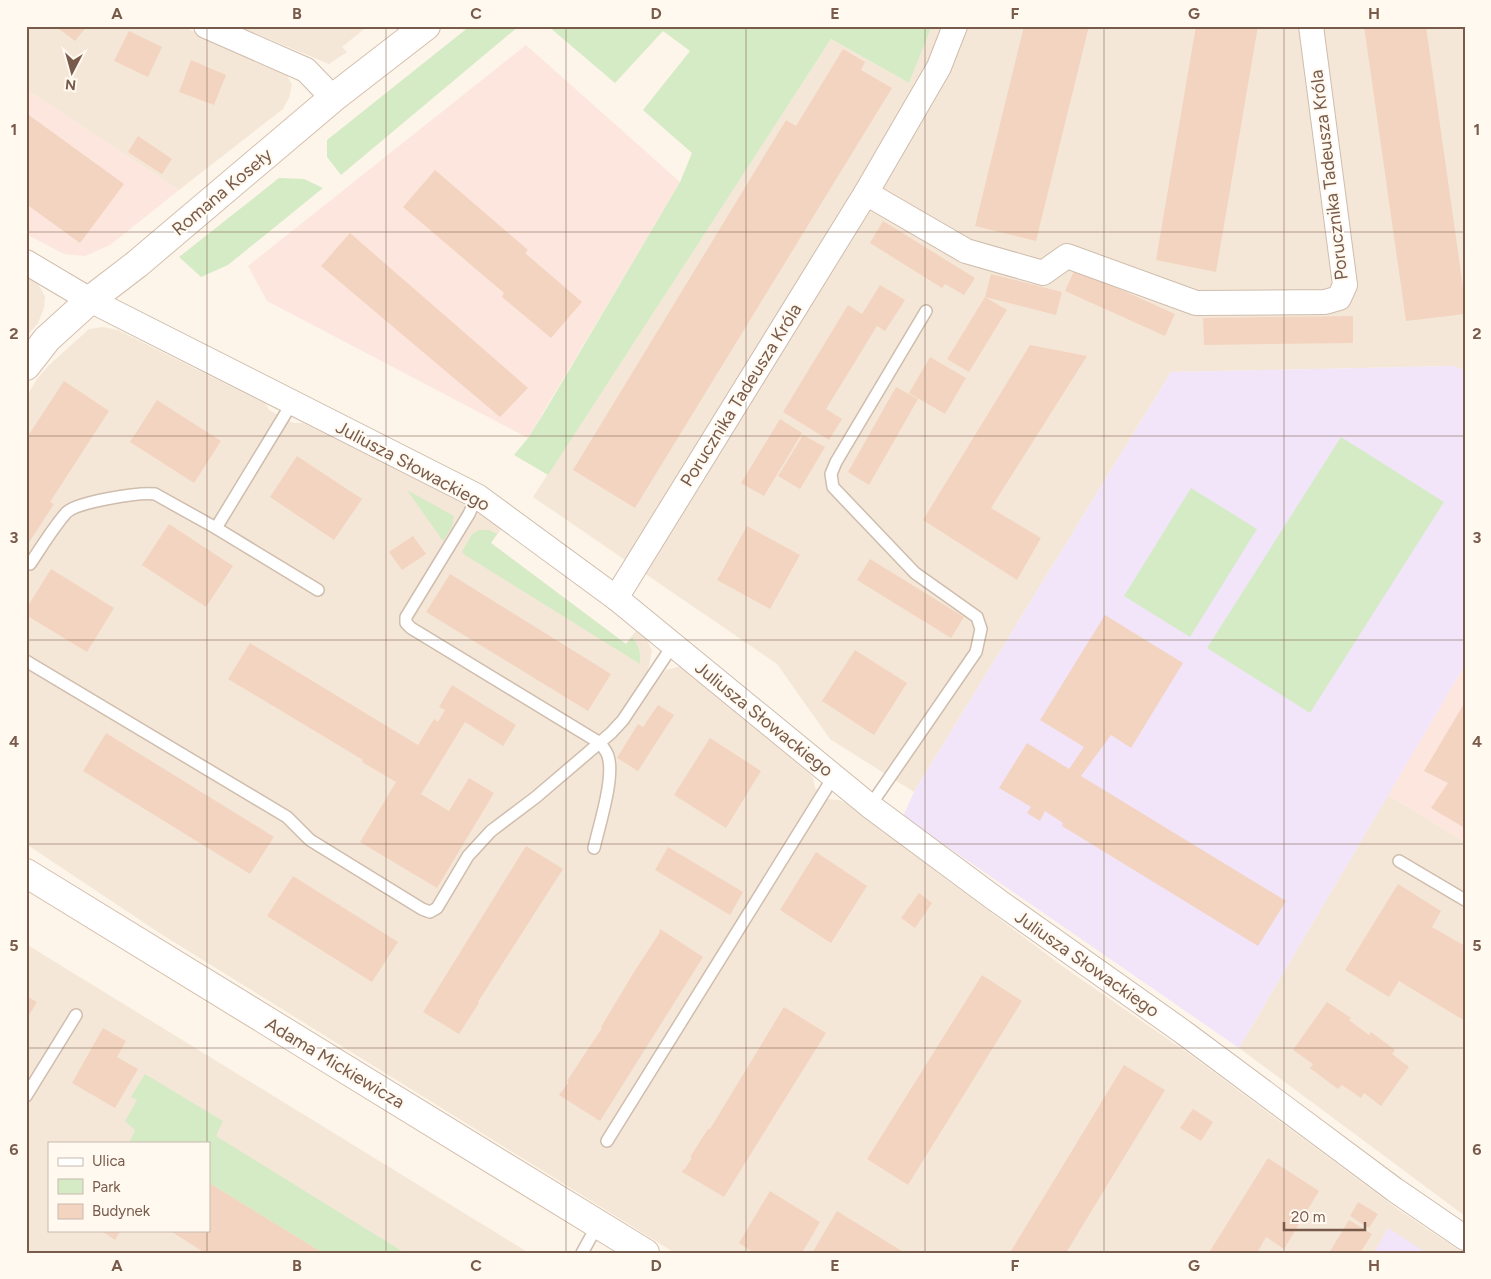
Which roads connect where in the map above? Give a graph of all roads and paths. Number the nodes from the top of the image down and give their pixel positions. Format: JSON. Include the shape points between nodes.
{"nodes":[{"id":1,"x":206,"y":26,"type":"edge"},
{"id":2,"x":426,"y":26,"type":"edge"},
{"id":3,"x":956,"y":26,"type":"edge"},
{"id":4,"x":1311,"y":26,"type":"edge"},
{"id":5,"x":333,"y":98,"type":"junction"},
{"id":6,"x":866,"y":194,"type":"junction"},
{"id":7,"x":26,"y":262,"type":"edge"},
{"id":8,"x":90,"y":300,"type":"junction"},
{"id":9,"x":926,"y":310,"type":"dead end"},
{"id":10,"x":26,"y":366,"type":"edge"},
{"id":11,"x":292,"y":403,"type":"junction"},
{"id":12,"x":477,"y":496,"type":"junction"},
{"id":13,"x":216,"y":528,"type":"junction"},
{"id":14,"x":30,"y":564,"type":"dead end"},
{"id":15,"x":318,"y":590,"type":"dead end"},
{"id":16,"x":616,"y":598,"type":"junction"},
{"id":17,"x":673,"y":644,"type":"junction"},
{"id":18,"x":26,"y":661,"type":"edge"},
{"id":19,"x":600,"y":743,"type":"junction"},
{"id":20,"x":834,"y":776,"type":"junction"},
{"id":21,"x":870,"y":806,"type":"junction"},
{"id":22,"x":594,"y":848,"type":"dead end"},
{"id":23,"x":1399,"y":861,"type":"dead end"},
{"id":24,"x":26,"y":874,"type":"edge"},
{"id":25,"x":1465,"y":900,"type":"edge"},
{"id":26,"x":76,"y":1015,"type":"dead end"},
{"id":27,"x":26,"y":1096,"type":"edge"},
{"id":28,"x":607,"y":1141,"type":"dead end"},
{"id":29,"x":598,"y":1224,"type":"junction"},
{"id":30,"x":1465,"y":1238,"type":"edge"},
{"id":31,"x":582,"y":1253,"type":"edge"},
{"id":32,"x":645,"y":1253,"type":"edge"}],
"edges":[{"from":1,"to":5,"type":"street","via":[[306,70]]},
{"from":2,"to":5,"type":"street","name":"Romana Koseły"},
{"from":3,"to":6,"type":"street","name":"Porucznika Tadeusza Króla","via":[[939,67]]},
{"from":4,"to":6,"type":"street","name":"Porucznika Tadeusza Króla","via":[[1345,285],[1339,298],[1325,302],[1196,303],[1067,256],[1043,273],[966,251]]},
{"from":5,"to":8,"type":"street","name":"Romana Koseły"},
{"from":6,"to":16,"type":"street","name":"Porucznika Tadeusza Króla"},
{"from":7,"to":8,"type":"street","name":"Juliusza Słowackiego"},
{"from":8,"to":10,"type":"street","name":"Romana Koseły","via":[[47,339]]},
{"from":8,"to":11,"type":"street","name":"Juliusza Słowackiego"},
{"from":9,"to":21,"type":"lane","via":[[836,462],[831,474],[833,487],[909,567],[977,617],[980,641],[976,652]]},
{"from":11,"to":12,"type":"street","name":"Juliusza Słowackiego"},
{"from":11,"to":13,"type":"lane"},
{"from":12,"to":16,"type":"street","name":"Juliusza Słowackiego"},
{"from":12,"to":19,"type":"lane","via":[[406,617],[406,623]]},
{"from":13,"to":14,"type":"lane","via":[[155,494],[81,505],[66,512]]},
{"from":13,"to":15,"type":"lane"},
{"from":16,"to":17,"type":"street","name":"Juliusza Słowackiego"},
{"from":17,"to":19,"type":"lane","via":[[623,720]]},
{"from":17,"to":20,"type":"street","name":"Juliusza Słowackiego"},
{"from":18,"to":19,"type":"lane","via":[[287,817],[310,840],[430,912],[437,908],[468,856],[491,831]]},
{"from":19,"to":22,"type":"lane","via":[[608,755],[610,766]]},
{"from":20,"to":21,"type":"street","name":"Juliusza Słowackiego"},
{"from":20,"to":28,"type":"lane"},
{"from":21,"to":30,"type":"street","name":"Juliusza Słowackiego"},
{"from":23,"to":25,"type":"lane"},
{"from":24,"to":29,"type":"street","name":"Adama Mickiewicza"},
{"from":26,"to":27,"type":"lane"},
{"from":29,"to":31,"type":"lane"},
{"from":29,"to":32,"type":"street","name":"Adama Mickiewicza"}]}
